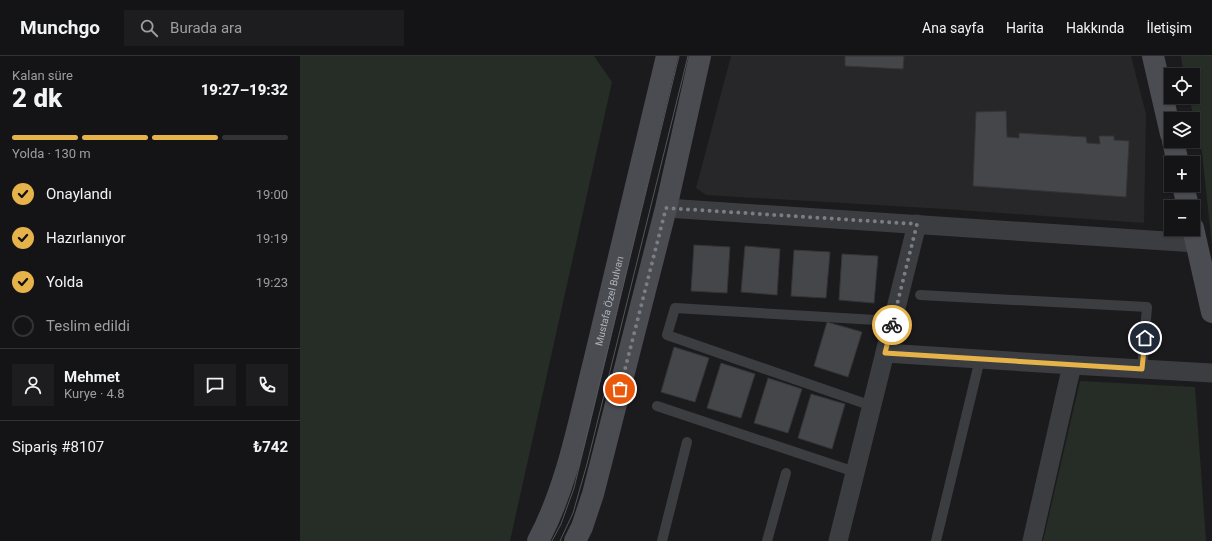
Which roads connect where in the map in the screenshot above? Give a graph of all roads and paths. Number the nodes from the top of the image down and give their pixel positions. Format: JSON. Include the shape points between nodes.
{"nodes":[{"id":1,"x":667,"y":56,"type":"edge"},
{"id":2,"x":700,"y":56,"type":"edge"},
{"id":3,"x":1153,"y":56,"type":"edge"},
{"id":4,"x":1166,"y":112,"type":"edge"},
{"id":5,"x":666,"y":208,"type":"junction"},
{"id":6,"x":917,"y":224,"type":"junction"},
{"id":7,"x":1164,"y":234,"type":"edge"},
{"id":8,"x":1195,"y":236,"type":"edge"},
{"id":9,"x":920,"y":295,"type":"dead end"},
{"id":10,"x":1212,"y":312,"type":"edge"},
{"id":11,"x":893,"y":321,"type":"junction"},
{"id":12,"x":885,"y":353,"type":"junction"},
{"id":13,"x":980,"y":359,"type":"junction"},
{"id":14,"x":1072,"y":365,"type":"junction"},
{"id":15,"x":1142,"y":369,"type":"junction"},
{"id":16,"x":1212,"y":373,"type":"edge"},
{"id":17,"x":657,"y":406,"type":"dead end"},
{"id":18,"x":872,"y":406,"type":"junction"},
{"id":19,"x":687,"y":442,"type":"dead end"},
{"id":20,"x":855,"y":472,"type":"junction"},
{"id":21,"x":786,"y":473,"type":"dead end"},
{"id":22,"x":538,"y":541,"type":"edge"},
{"id":23,"x":575,"y":541,"type":"edge"},
{"id":24,"x":662,"y":541,"type":"edge"},
{"id":25,"x":767,"y":541,"type":"edge"},
{"id":26,"x":838,"y":541,"type":"edge"},
{"id":27,"x":936,"y":541,"type":"edge"},
{"id":28,"x":1032,"y":541,"type":"edge"}],
"edges":[{"from":1,"to":22,"type":"main road","name":"Mustafa Özel Bulvarı","via":[[624,243],[568,466],[547,524]]},
{"from":2,"to":5,"type":"main road"},
{"from":3,"to":4,"type":"main road"},
{"from":5,"to":6,"type":"street"},
{"from":5,"to":23,"type":"main road","via":[[593,494]]},
{"from":6,"to":7,"type":"street"},
{"from":6,"to":11,"type":"street"},
{"from":8,"to":10,"type":"main road"},
{"from":9,"to":15,"type":"lane","via":[[1147,307]]},
{"from":11,"to":12,"type":"street"},
{"from":11,"to":18,"type":"lane","via":[[675,308],[667,335]]},
{"from":12,"to":13,"type":"street"},
{"from":12,"to":18,"type":"street"},
{"from":13,"to":14,"type":"street"},
{"from":13,"to":27,"type":"lane"},
{"from":14,"to":15,"type":"street"},
{"from":14,"to":28,"type":"street"},
{"from":15,"to":16,"type":"street"},
{"from":17,"to":20,"type":"lane"},
{"from":18,"to":20,"type":"street"},
{"from":19,"to":24,"type":"lane"},
{"from":20,"to":26,"type":"street"},
{"from":21,"to":25,"type":"lane"}]}
